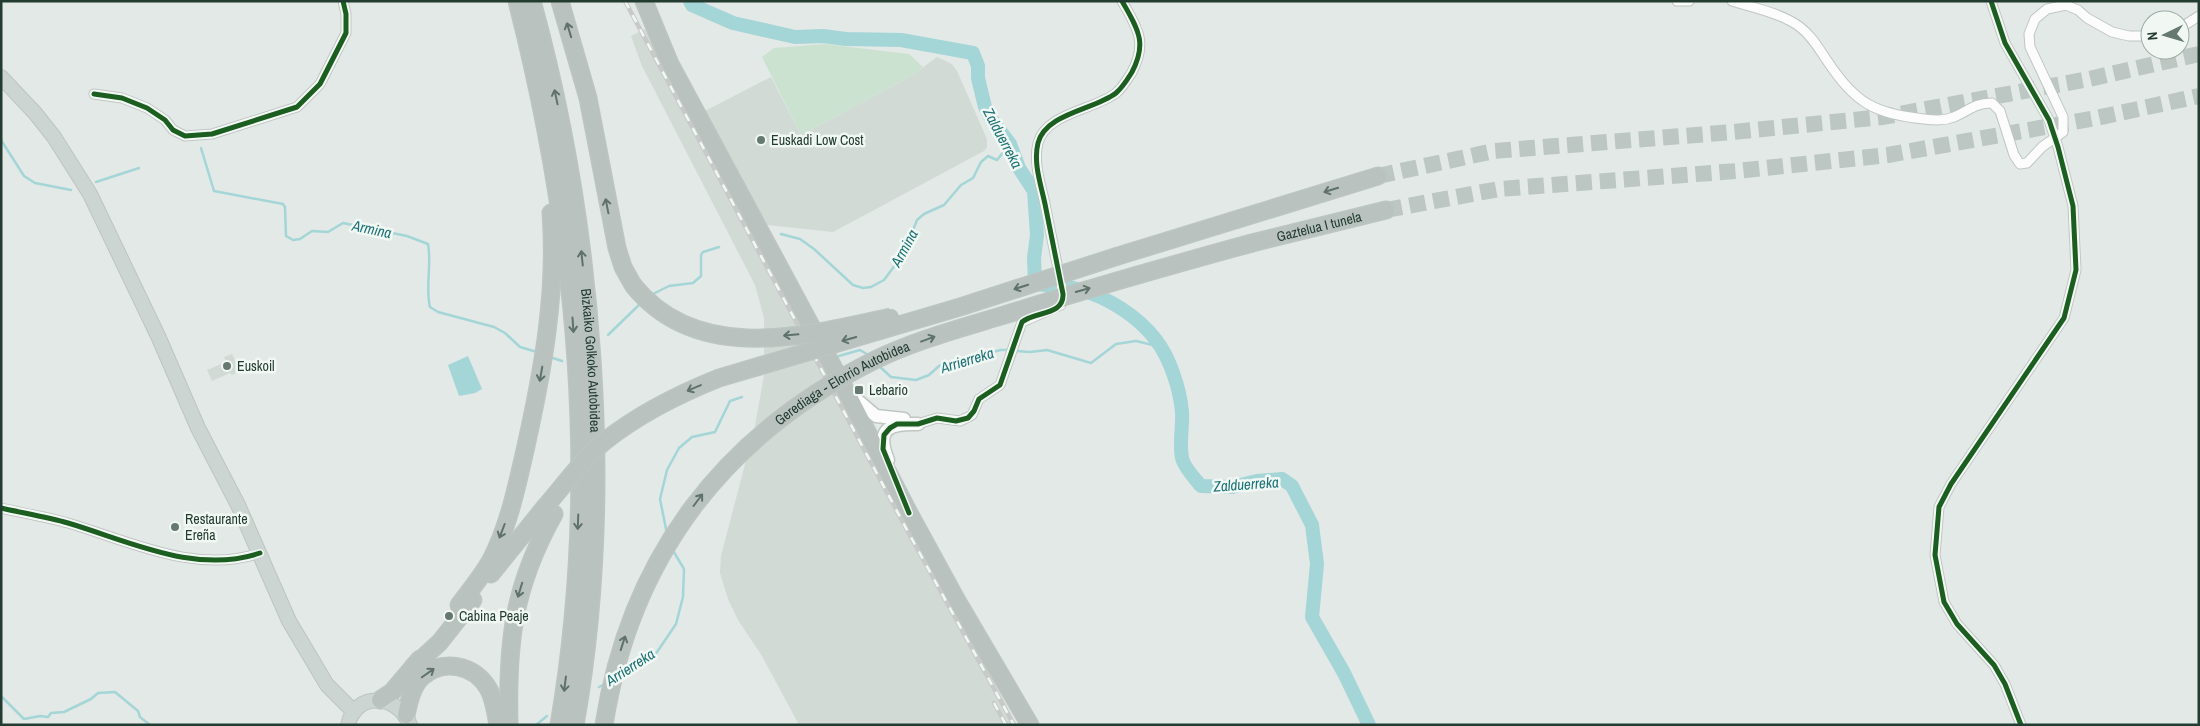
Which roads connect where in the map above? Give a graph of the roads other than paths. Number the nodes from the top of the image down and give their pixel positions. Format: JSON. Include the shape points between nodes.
{"nodes":[{"id":1,"x":343,"y":1,"type":"edge"},
{"id":2,"x":517,"y":1,"type":"edge"},
{"id":3,"x":532,"y":1,"type":"edge"},
{"id":4,"x":560,"y":1,"type":"edge"},
{"id":5,"x":644,"y":1,"type":"edge"},
{"id":6,"x":1122,"y":1,"type":"edge"},
{"id":7,"x":1677,"y":1,"type":"edge"},
{"id":8,"x":1689,"y":1,"type":"edge"},
{"id":9,"x":1732,"y":1,"type":"edge"},
{"id":10,"x":1991,"y":1,"type":"edge"},
{"id":11,"x":2140,"y":36,"type":"edge"},
{"id":12,"x":1,"y":77,"type":"edge"},
{"id":13,"x":94,"y":94,"type":"dead end"},
{"id":14,"x":546,"y":134,"type":"junction"},
{"id":15,"x":2055,"y":138,"type":"junction"},
{"id":16,"x":1378,"y":176,"type":"tunnel mouth"},
{"id":17,"x":1386,"y":210,"type":"tunnel mouth"},
{"id":18,"x":1252,"y":243,"type":"joint"},
{"id":19,"x":960,"y":307,"type":"junction"},
{"id":20,"x":593,"y":386,"type":"junction"},
{"id":21,"x":846,"y":391,"type":"junction"},
{"id":22,"x":918,"y":424,"type":"junction"},
{"id":23,"x":1,"y":508,"type":"edge"},
{"id":24,"x":549,"y":510,"type":"junction"},
{"id":25,"x":909,"y":514,"type":"junction"},
{"id":26,"x":260,"y":553,"type":"junction"},
{"id":27,"x":460,"y":605,"type":"dead end"},
{"id":28,"x":441,"y":630,"type":"dead end"},
{"id":29,"x":413,"y":667,"type":"junction"},
{"id":30,"x":380,"y":700,"type":"junction"},
{"id":31,"x":351,"y":718,"type":"edge"},
{"id":32,"x":408,"y":720,"type":"edge"},
{"id":33,"x":498,"y":725,"type":"edge"},
{"id":34,"x":509,"y":725,"type":"edge"},
{"id":35,"x":559,"y":725,"type":"edge"},
{"id":36,"x":575,"y":725,"type":"edge"},
{"id":37,"x":585,"y":725,"type":"edge"},
{"id":38,"x":604,"y":725,"type":"edge"},
{"id":39,"x":1030,"y":725,"type":"edge"},
{"id":40,"x":2021,"y":725,"type":"edge"}],
"edges":[{"from":1,"to":13,"type":"street","via":[[346,33],[320,84],[297,107],[212,134],[185,136],[147,108],[122,98]]},
{"from":2,"to":14,"type":"highway","name":"Bizkaiko Golkoko Autobidea"},
{"from":20,"to":3,"type":"highway","name":"Bizkaiko Golkoko Autobidea","one_way":true,"via":[[578,219],[547,57]]},
{"from":19,"to":4,"type":"highway","one_way":true,"bridge":true,"via":[[904,314],[812,334],[763,337],[710,334],[674,321],[647,301],[633,285],[617,248],[588,98]]},
{"from":5,"to":21,"type":"highway","via":[[670,64]]},
{"from":6,"to":22,"type":"street","via":[[1138,30],[1141,45],[1137,62],[1124,85],[1103,101],[1058,120],[1044,131],[1038,142],[1038,173],[1058,265],[1062,302],[1058,308],[1025,320],[1017,332],[1000,385],[979,399],[968,418],[960,421],[937,418]]},
{"from":7,"to":8,"type":"street"},
{"from":9,"to":15,"type":"street","via":[[1773,13],[1799,26],[1811,37],[1839,80],[1860,100],[1877,110],[1944,120],[1980,103],[1992,103],[2000,111],[2020,164],[2027,163]]},
{"from":10,"to":15,"type":"street","via":[[2005,43],[2049,120]]},
{"from":11,"to":15,"type":"street","via":[[2112,32],[2066,5],[2047,9],[2035,19],[2029,34],[2030,47],[2063,117],[2063,132]]},
{"from":12,"to":26,"type":"main road","via":[[54,137],[90,194],[198,428]]},
{"from":14,"to":27,"type":"highway","one_way":true,"via":[[553,244],[552,305],[539,385],[503,531],[490,560]]},
{"from":14,"to":35,"type":"highway","name":"Bizkaiko Golkoko Autobidea","one_way":true,"via":[[562,219],[572,309],[580,455],[571,637]]},
{"from":15,"to":40,"type":"street","via":[[2074,215],[2076,270],[2064,318],[1951,484],[1939,507],[1935,555],[1944,602],[1957,624],[1994,665]]},
{"from":16,"to":19,"type":"highway","name":"Gerediaga - Elorrio Autobidea","one_way":true,"bridge":true},
{"from":17,"to":18,"type":"highway","name":"Gaztelua I tunela"},
{"from":38,"to":18,"type":"highway","name":"Gerediaga - Elorrio Autobidea","one_way":true,"bridge":true,"via":[[612,679],[629,625],[663,553],[705,491],[752,441],[780,418],[855,370],[928,339],[1064,296]]},
{"from":19,"to":24,"type":"highway","name":"Gerediaga - Elorrio Autobidea","one_way":true,"bridge":true,"via":[[719,378],[674,398],[604,442]]},
{"from":20,"to":36,"type":"highway","name":"Bizkaiko Golkoko Autobidea","via":[[593,557],[587,637]]},
{"from":20,"to":37,"type":"highway","via":[[600,519],[598,607]]},
{"from":21,"to":22,"type":"street","via":[[876,416],[903,418]]},
{"from":21,"to":25,"type":"highway"},
{"from":22,"to":25,"type":"street","via":[[893,426],[882,442]]},
{"from":23,"to":26,"type":"street","via":[[66,522],[189,558],[218,560]]},
{"from":24,"to":29,"type":"highway","via":[[496,568],[460,618]]},
{"from":24,"to":34,"type":"highway","one_way":true,"via":[[517,601],[508,665]]},
{"from":25,"to":39,"type":"highway"},
{"from":26,"to":31,"type":"main road","via":[[309,658]]},
{"from":28,"to":29,"type":"highway"},
{"from":29,"to":30,"type":"highway","via":[[392,692]]},
{"from":30,"to":31,"type":"main road","via":[[370,701]]},
{"from":30,"to":32,"type":"main road","via":[[395,704]]},
{"from":32,"to":33,"type":"highway","one_way":true,"via":[[411,695],[422,677],[435,668],[457,665],[470,669],[489,689]]}]}
